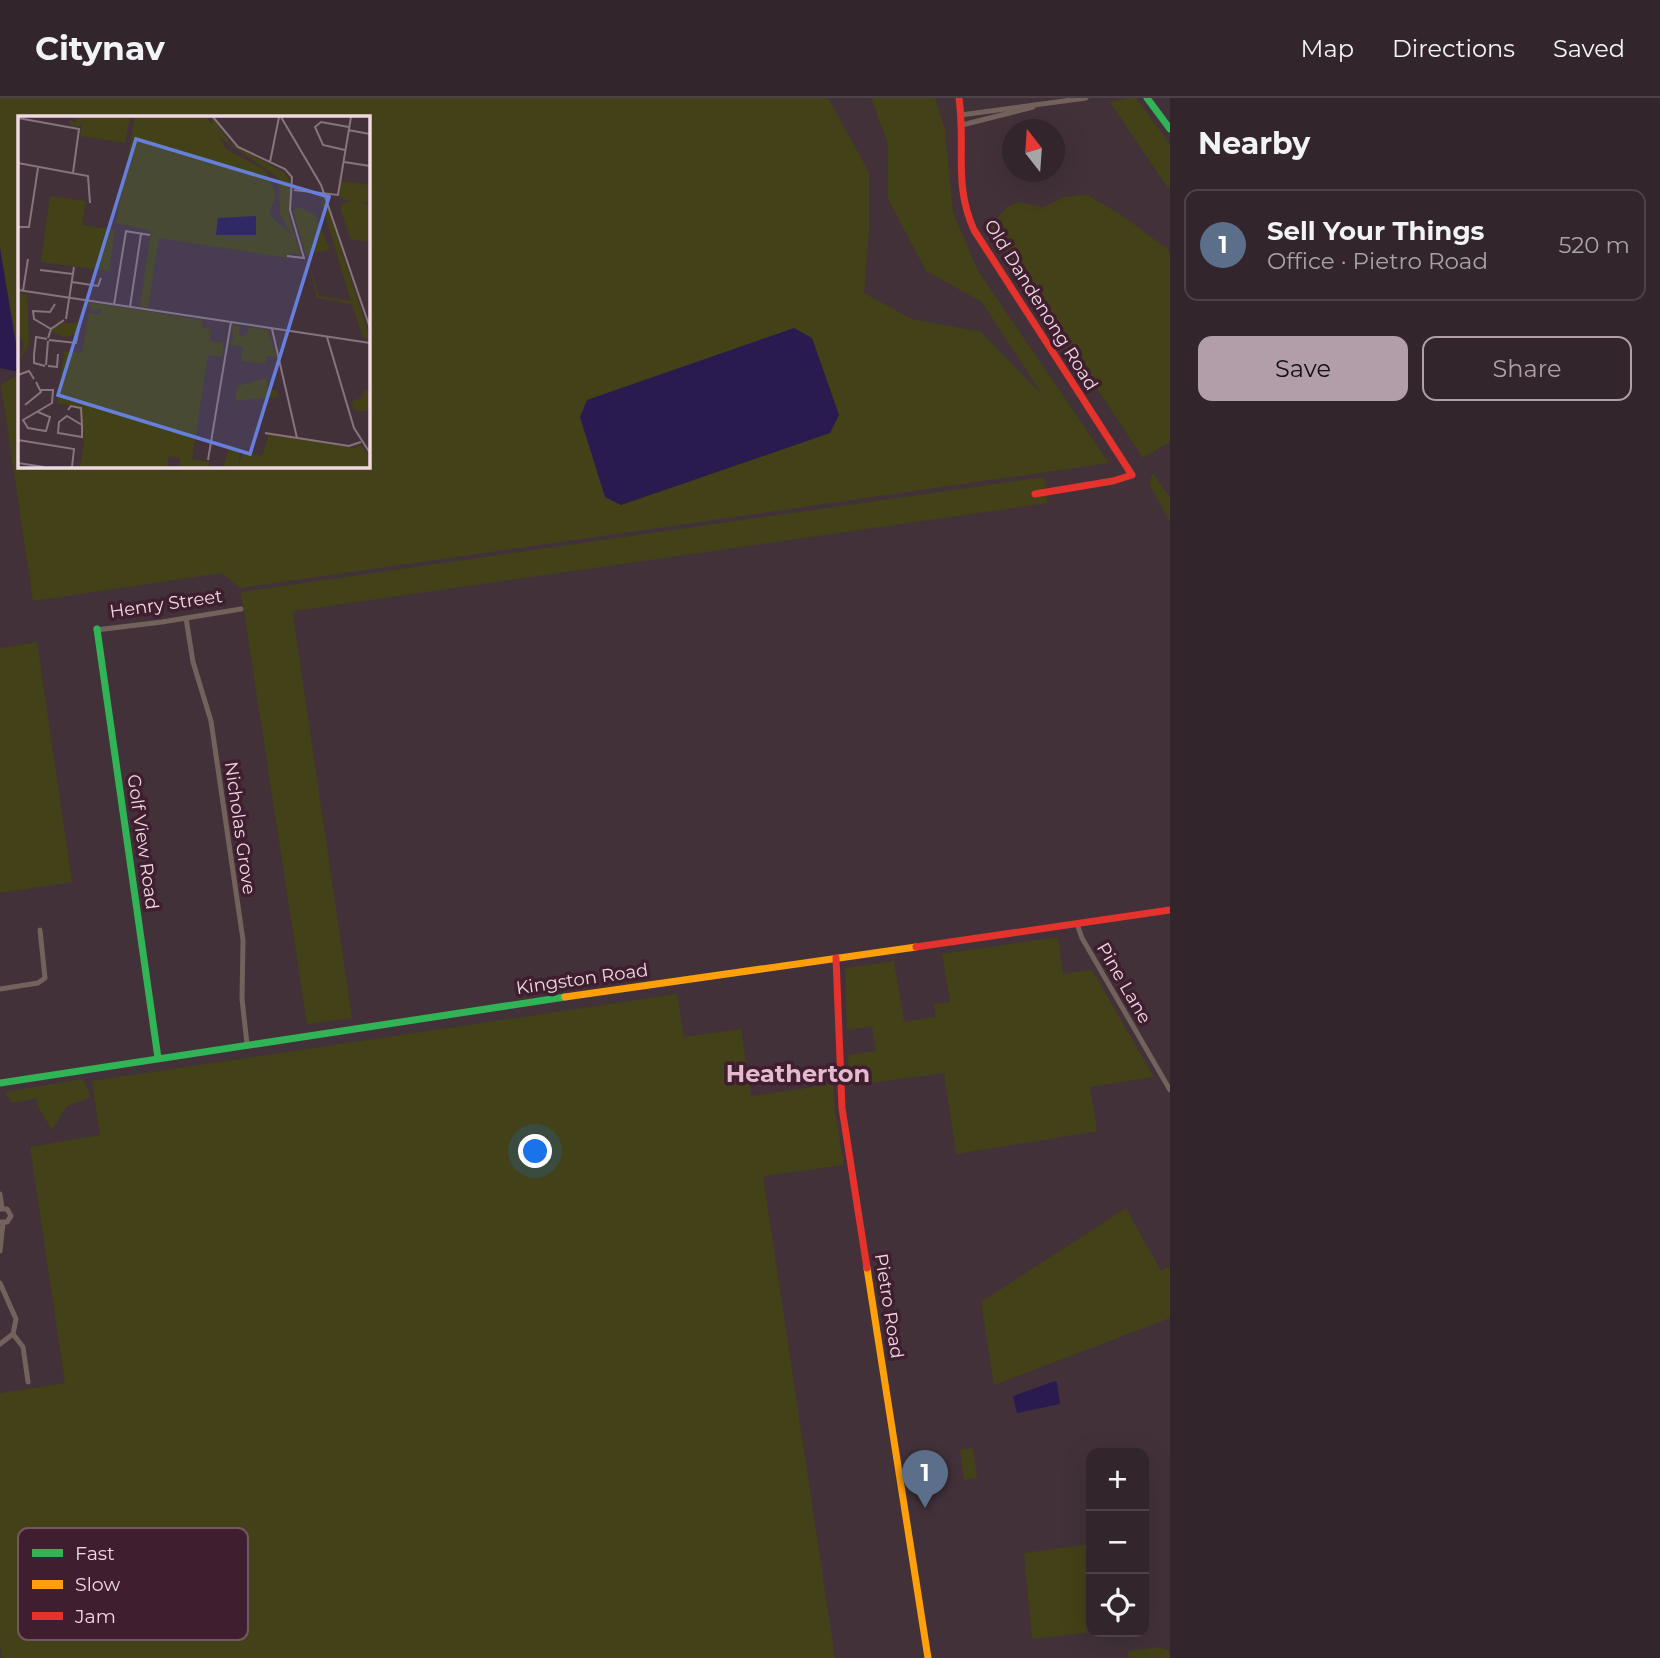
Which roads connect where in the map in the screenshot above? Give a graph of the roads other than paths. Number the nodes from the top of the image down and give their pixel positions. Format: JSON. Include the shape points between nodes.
{"nodes":[{"id":1,"x":959,"y":98,"type":"edge"},
{"id":2,"x":1086,"y":98,"type":"edge"},
{"id":3,"x":1148,"y":99,"type":"edge"},
{"id":4,"x":1050,"y":103,"type":"junction"},
{"id":5,"x":961,"y":115,"type":"junction"},
{"id":6,"x":962,"y":125,"type":"junction"},
{"id":7,"x":1170,"y":129,"type":"edge"},
{"id":8,"x":1035,"y":494,"type":"dead end"},
{"id":9,"x":242,"y":609,"type":"dead end"},
{"id":10,"x":186,"y":618,"type":"junction"},
{"id":11,"x":95,"y":630,"type":"joint"},
{"id":12,"x":1170,"y":910,"type":"edge"},
{"id":13,"x":1077,"y":924,"type":"junction"},
{"id":14,"x":40,"y":930,"type":"dead end"},
{"id":15,"x":836,"y":958,"type":"junction"},
{"id":16,"x":0,"y":989,"type":"edge"},
{"id":17,"x":247,"y":1044,"type":"junction"},
{"id":18,"x":158,"y":1058,"type":"junction"},
{"id":19,"x":0,"y":1083,"type":"edge"},
{"id":20,"x":1170,"y":1090,"type":"edge"},
{"id":21,"x":0,"y":1194,"type":"edge"},
{"id":22,"x":1,"y":1208,"type":"edge"},
{"id":23,"x":2,"y":1223,"type":"edge"},
{"id":24,"x":0,"y":1251,"type":"edge"},
{"id":25,"x":0,"y":1283,"type":"edge"},
{"id":26,"x":13,"y":1334,"type":"junction"},
{"id":27,"x":0,"y":1344,"type":"edge"},
{"id":28,"x":28,"y":1382,"type":"dead end"},
{"id":29,"x":928,"y":1658,"type":"edge"}],
"edges":[{"from":1,"to":5,"type":"main road","name":"Old Dandenong Road"},
{"from":2,"to":4,"type":"street"},
{"from":3,"to":7,"type":"main road"},
{"from":4,"to":5,"type":"street"},
{"from":4,"to":6,"type":"street"},
{"from":5,"to":6,"type":"main road","name":"Old Dandenong Road"},
{"from":6,"to":8,"type":"main road","name":"Old Dandenong Road","via":[[961,187],[976,235],[1132,475]]},
{"from":9,"to":10,"type":"street","name":"Henry Street"},
{"from":10,"to":11,"type":"street","name":"Henry Street"},
{"from":10,"to":17,"type":"street","name":"Nicholas Grove","via":[[193,662],[211,721],[241,927]]},
{"from":11,"to":18,"type":"main road","name":"Golf View Road"},
{"from":12,"to":13,"type":"main road","name":"Kingston Road"},
{"from":13,"to":15,"type":"main road","name":"Kingston Road"},
{"from":13,"to":20,"type":"street","name":"Pine Lane"},
{"from":14,"to":16,"type":"street","via":[[46,978]]},
{"from":15,"to":17,"type":"main road","name":"Kingston Road"},
{"from":15,"to":29,"type":"main road","name":"Pietro Road","via":[[842,1108]]},
{"from":17,"to":18,"type":"main road","name":"Kingston Road"},
{"from":18,"to":19,"type":"main road","name":"Kingston Road"},
{"from":21,"to":22,"type":"street"},
{"from":22,"to":23,"type":"street","via":[[11,1216]]},
{"from":23,"to":24,"type":"street"},
{"from":25,"to":26,"type":"street","via":[[16,1320]]},
{"from":26,"to":27,"type":"street"},
{"from":26,"to":28,"type":"street","via":[[23,1348]]}]}
